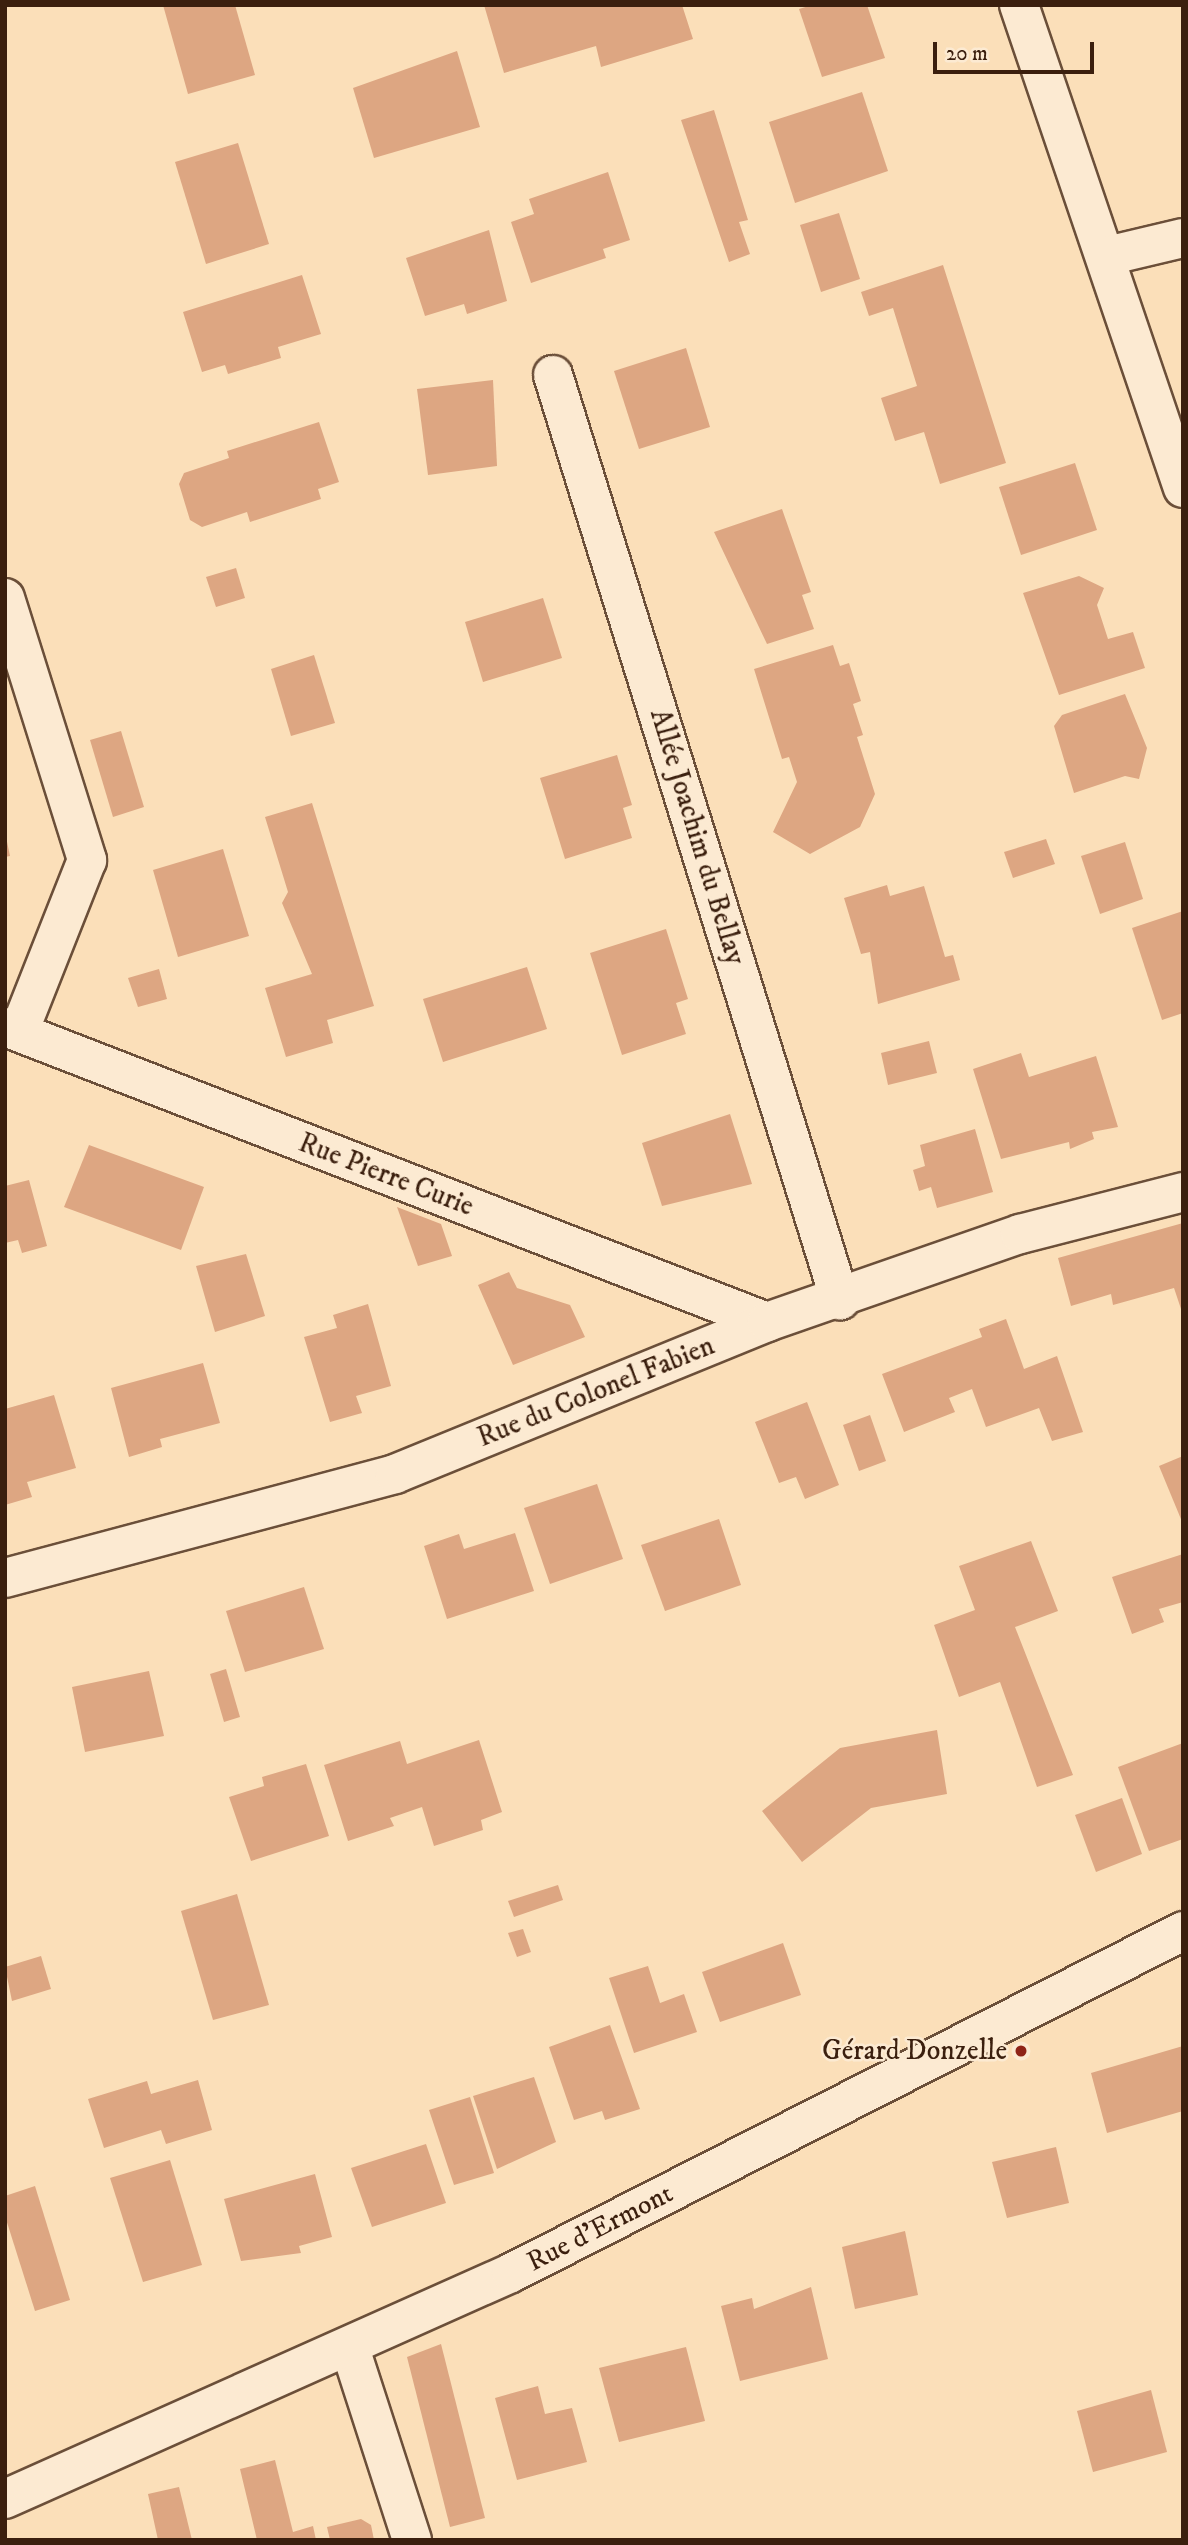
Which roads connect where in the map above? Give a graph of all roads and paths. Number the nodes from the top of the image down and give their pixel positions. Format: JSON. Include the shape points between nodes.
{"nodes":[{"id":1,"x":1019,"y":5,"type":"edge"},
{"id":2,"x":1183,"y":238,"type":"edge"},
{"id":3,"x":1107,"y":256,"type":"junction"},
{"id":4,"x":553,"y":375,"type":"dead end"},
{"id":5,"x":1183,"y":488,"type":"edge"},
{"id":6,"x":5,"y":598,"type":"edge"},
{"id":7,"x":12,"y":1030,"type":"edge"},
{"id":8,"x":1183,"y":1192,"type":"edge"},
{"id":9,"x":840,"y":1300,"type":"junction"},
{"id":10,"x":768,"y":1322,"type":"junction"},
{"id":11,"x":5,"y":1578,"type":"edge"},
{"id":12,"x":1183,"y":1931,"type":"edge"},
{"id":13,"x":350,"y":2348,"type":"junction"},
{"id":14,"x":5,"y":2499,"type":"edge"},
{"id":15,"x":412,"y":2540,"type":"edge"}],
"edges":[{"from":1,"to":3,"type":"street"},
{"from":2,"to":3,"type":"street"},
{"from":3,"to":5,"type":"street"},
{"from":4,"to":9,"type":"street","name":"Allée Joachim du Bellay"},
{"from":6,"to":7,"type":"street","via":[[87,860]]},
{"from":7,"to":10,"type":"street","name":"Rue Pierre Curie"},
{"from":8,"to":9,"type":"street","name":"Rue du Colonel Fabien","via":[[1020,1234]]},
{"from":9,"to":10,"type":"street","name":"Rue du Colonel Fabien"},
{"from":10,"to":11,"type":"street","name":"Rue du Colonel Fabien","via":[[395,1474]]},
{"from":12,"to":13,"type":"street","name":"Rue d'Ermont","via":[[511,2273]]},
{"from":13,"to":14,"type":"street","name":"Rue d'Ermont"},
{"from":13,"to":15,"type":"street"}]}
